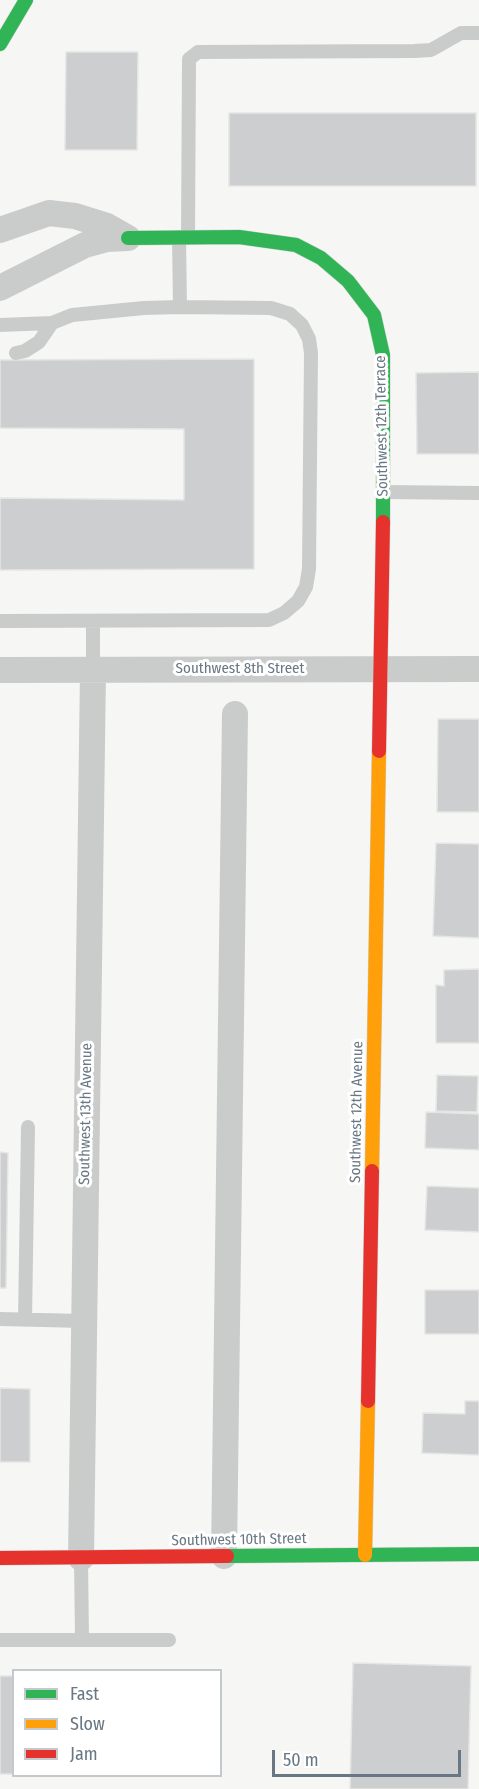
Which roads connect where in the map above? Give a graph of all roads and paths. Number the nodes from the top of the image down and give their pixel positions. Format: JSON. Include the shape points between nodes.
{"nodes":[{"id":1,"x":16,"y":8,"type":"edge"},
{"id":2,"x":479,"y":33,"type":"edge"},
{"id":3,"x":0,"y":44,"type":"edge"},
{"id":4,"x":0,"y":230,"type":"edge"},
{"id":5,"x":128,"y":238,"type":"junction"},
{"id":6,"x":183,"y":238,"type":"junction"},
{"id":7,"x":0,"y":288,"type":"edge"},
{"id":8,"x":180,"y":307,"type":"junction"},
{"id":9,"x":52,"y":323,"type":"junction"},
{"id":10,"x":0,"y":325,"type":"edge"},
{"id":11,"x":16,"y":353,"type":"dead end"},
{"id":12,"x":383,"y":492,"type":"junction"},
{"id":13,"x":479,"y":493,"type":"edge"},
{"id":14,"x":0,"y":621,"type":"edge"},
{"id":15,"x":93,"y":622,"type":"junction"},
{"id":16,"x":381,"y":669,"type":"junction"},
{"id":17,"x":479,"y":669,"type":"edge"},
{"id":18,"x":0,"y":670,"type":"edge"},
{"id":19,"x":93,"y":670,"type":"junction"},
{"id":20,"x":235,"y":714,"type":"dead end"},
{"id":21,"x":28,"y":1127,"type":"dead end"},
{"id":22,"x":0,"y":1319,"type":"edge"},
{"id":23,"x":25,"y":1320,"type":"junction"},
{"id":24,"x":83,"y":1321,"type":"junction"},
{"id":25,"x":479,"y":1554,"type":"edge"},
{"id":26,"x":365,"y":1555,"type":"junction"},
{"id":27,"x":224,"y":1556,"type":"junction"},
{"id":28,"x":0,"y":1558,"type":"edge"},
{"id":29,"x":81,"y":1558,"type":"junction"},
{"id":30,"x":0,"y":1640,"type":"edge"},
{"id":31,"x":82,"y":1640,"type":"junction"},
{"id":32,"x":169,"y":1640,"type":"dead end"}],
"edges":[{"from":1,"to":3,"type":"street"},
{"from":2,"to":6,"type":"lane","via":[[461,33],[431,50],[198,52],[189,59]]},
{"from":4,"to":5,"type":"street","name":"Southwest 12th Terrace","via":[[49,213],[107,226]]},
{"from":5,"to":6,"type":"street","name":"Southwest 12th Terrace"},
{"from":5,"to":7,"type":"street","name":"Southwest 12th Terrace","via":[[85,245]]},
{"from":6,"to":8,"type":"lane"},
{"from":6,"to":12,"type":"street","name":"Southwest 12th Terrace","via":[[239,237],[296,245],[321,258],[348,281],[374,315],[383,355]]},
{"from":8,"to":9,"type":"lane","via":[[72,315]]},
{"from":8,"to":15,"type":"lane","via":[[271,308],[290,314],[309,339],[310,544],[306,587],[298,601],[269,620]]},
{"from":9,"to":10,"type":"lane"},
{"from":9,"to":11,"type":"lane","via":[[39,342]]},
{"from":12,"to":13,"type":"lane"},
{"from":12,"to":16,"type":"street","name":"Southwest 12th Terrace"},
{"from":14,"to":15,"type":"lane"},
{"from":15,"to":19,"type":"lane"},
{"from":16,"to":17,"type":"street","name":"Southwest 8th Street"},
{"from":16,"to":19,"type":"street","name":"Southwest 8th Street"},
{"from":16,"to":26,"type":"street","name":"Southwest 12th Avenue"},
{"from":18,"to":19,"type":"street","name":"Southwest 8th Street"},
{"from":19,"to":24,"type":"street","name":"Southwest 13th Avenue"},
{"from":20,"to":27,"type":"street"},
{"from":21,"to":23,"type":"lane"},
{"from":22,"to":23,"type":"lane"},
{"from":23,"to":24,"type":"lane"},
{"from":24,"to":29,"type":"street","name":"Southwest 13th Avenue"},
{"from":25,"to":26,"type":"street","name":"Southwest 10th Street"},
{"from":26,"to":27,"type":"street","name":"Southwest 10th Street"},
{"from":27,"to":29,"type":"street","name":"Southwest 10th Street"},
{"from":28,"to":29,"type":"street","name":"Southwest 10th Street"},
{"from":29,"to":31,"type":"lane"},
{"from":30,"to":31,"type":"lane"},
{"from":31,"to":32,"type":"lane"}]}
